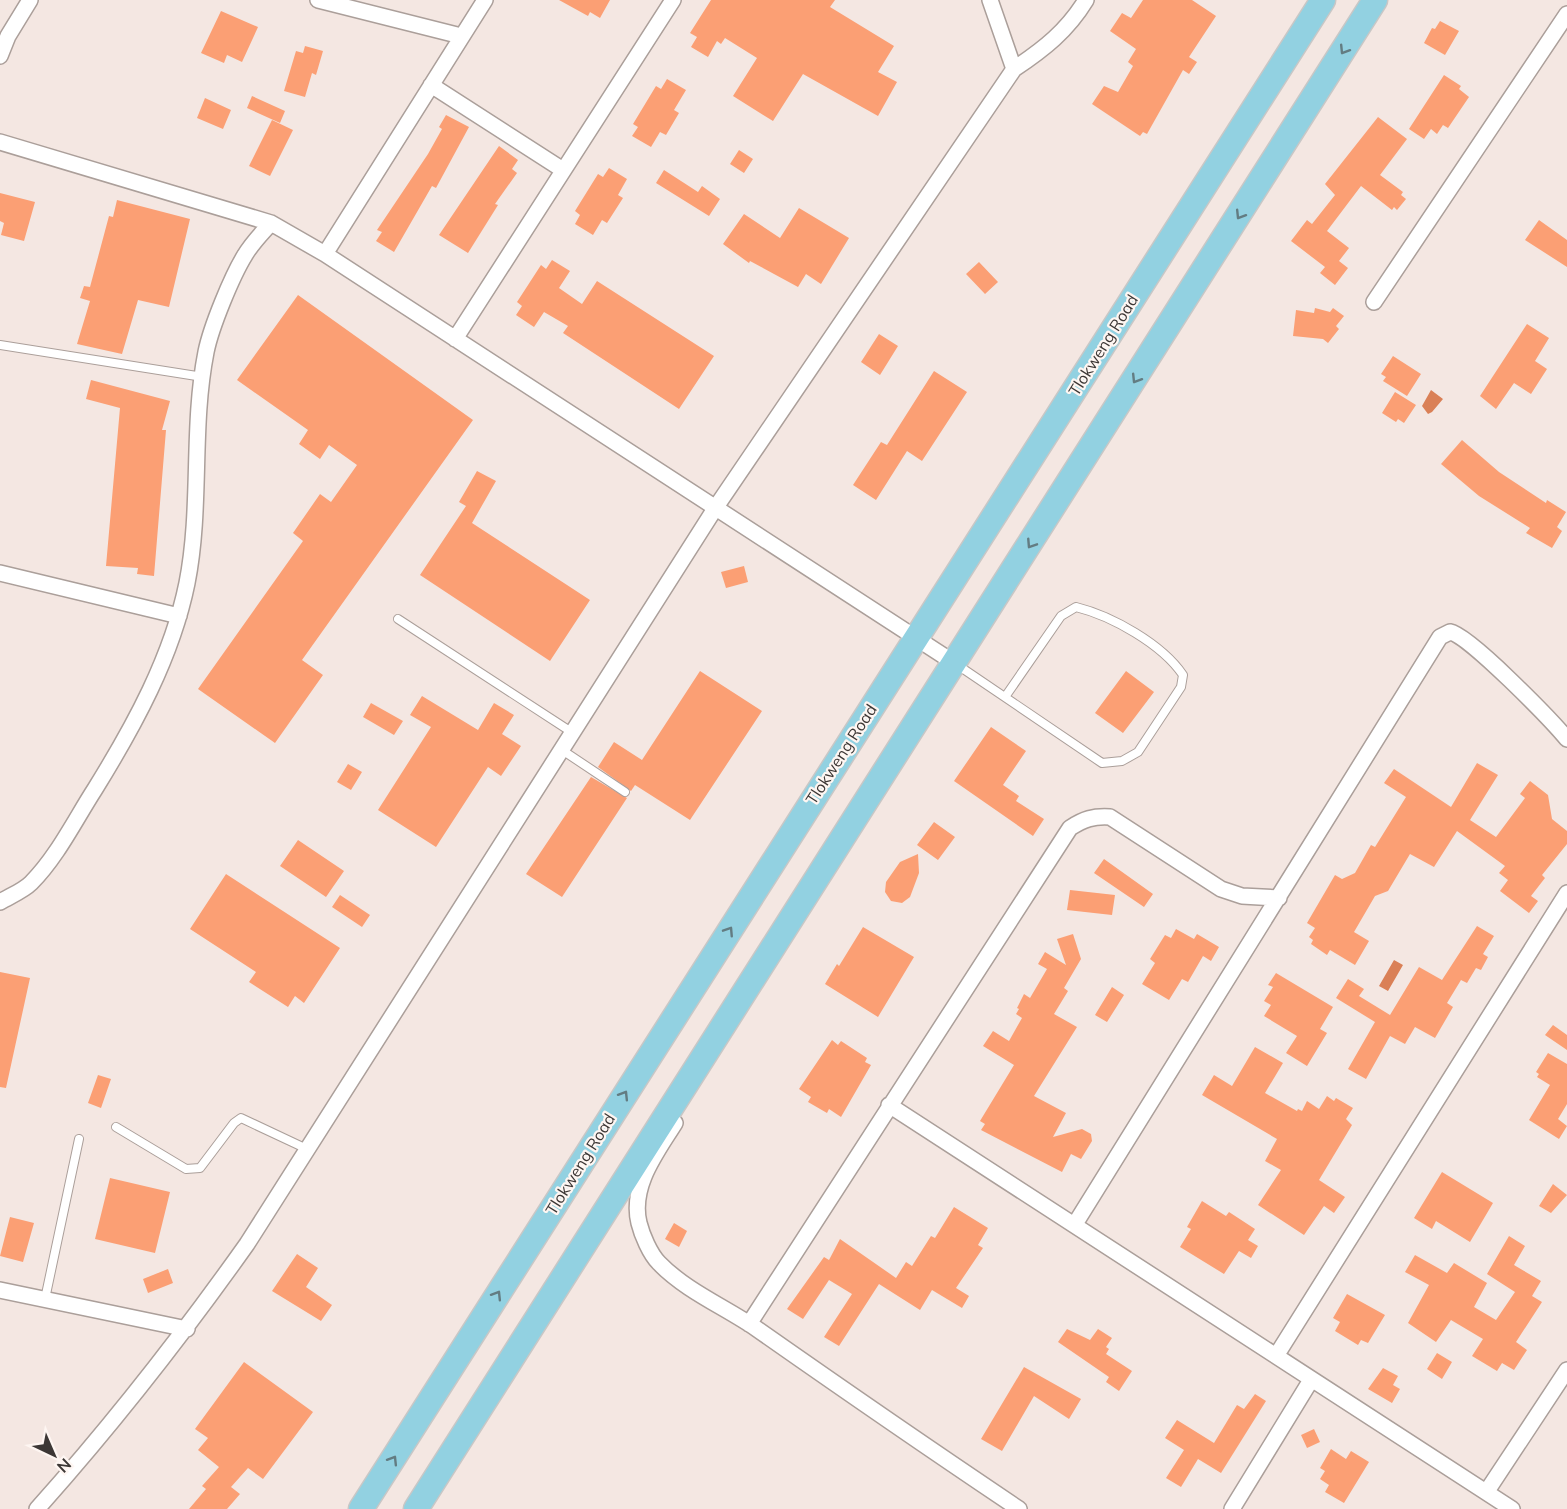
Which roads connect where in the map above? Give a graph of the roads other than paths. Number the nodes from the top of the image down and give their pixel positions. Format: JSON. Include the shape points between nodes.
{"nodes":[{"id":1,"x":30,"y":0,"type":"edge"},
{"id":2,"x":318,"y":0,"type":"edge"},
{"id":3,"x":485,"y":0,"type":"edge"},
{"id":4,"x":673,"y":0,"type":"edge"},
{"id":5,"x":990,"y":0,"type":"edge"},
{"id":6,"x":1086,"y":0,"type":"edge"},
{"id":7,"x":1323,"y":0,"type":"edge"},
{"id":8,"x":1376,"y":0,"type":"edge"},
{"id":9,"x":1567,"y":14,"type":"edge"},
{"id":10,"x":461,"y":36,"type":"junction"},
{"id":11,"x":0,"y":56,"type":"edge"},
{"id":12,"x":1014,"y":69,"type":"junction"},
{"id":13,"x":431,"y":85,"type":"junction"},
{"id":14,"x":0,"y":142,"type":"edge"},
{"id":15,"x":563,"y":170,"type":"junction"},
{"id":16,"x":271,"y":223,"type":"junction"},
{"id":17,"x":325,"y":254,"type":"junction"},
{"id":18,"x":1374,"y":302,"type":"dead end"},
{"id":19,"x":455,"y":339,"type":"junction"},
{"id":20,"x":0,"y":345,"type":"edge"},
{"id":21,"x":203,"y":377,"type":"junction"},
{"id":22,"x":716,"y":507,"type":"junction"},
{"id":23,"x":0,"y":573,"type":"edge"},
{"id":24,"x":179,"y":616,"type":"junction"},
{"id":25,"x":398,"y":619,"type":"dead end"},
{"id":26,"x":915,"y":636,"type":"junction"},
{"id":27,"x":953,"y":662,"type":"junction"},
{"id":28,"x":1005,"y":697,"type":"junction"},
{"id":29,"x":573,"y":733,"type":"junction"},
{"id":30,"x":1567,"y":739,"type":"edge"},
{"id":31,"x":561,"y":750,"type":"junction"},
{"id":32,"x":626,"y":792,"type":"dead end"},
{"id":33,"x":1567,"y":893,"type":"edge"},
{"id":34,"x":1279,"y":898,"type":"junction"},
{"id":35,"x":0,"y":902,"type":"edge"},
{"id":36,"x":758,"y":974,"type":"junction"},
{"id":37,"x":889,"y":1105,"type":"junction"},
{"id":38,"x":116,"y":1127,"type":"dead end"},
{"id":39,"x":79,"y":1139,"type":"dead end"},
{"id":40,"x":307,"y":1149,"type":"junction"},
{"id":41,"x":1075,"y":1224,"type":"junction"},
{"id":42,"x":0,"y":1290,"type":"edge"},
{"id":43,"x":45,"y":1299,"type":"junction"},
{"id":44,"x":749,"y":1324,"type":"junction"},
{"id":45,"x":187,"y":1329,"type":"junction"},
{"id":46,"x":1276,"y":1356,"type":"junction"},
{"id":47,"x":1567,"y":1370,"type":"edge"},
{"id":48,"x":1311,"y":1380,"type":"junction"},
{"id":49,"x":1487,"y":1491,"type":"junction"},
{"id":50,"x":37,"y":1509,"type":"edge"},
{"id":51,"x":361,"y":1509,"type":"edge"},
{"id":52,"x":416,"y":1509,"type":"edge"},
{"id":53,"x":1019,"y":1509,"type":"edge"},
{"id":54,"x":1232,"y":1509,"type":"edge"},
{"id":55,"x":1512,"y":1509,"type":"edge"}],
"edges":[{"from":1,"to":11,"type":"street"},
{"from":2,"to":10,"type":"street"},
{"from":3,"to":10,"type":"street"},
{"from":4,"to":15,"type":"street"},
{"from":5,"to":12,"type":"street"},
{"from":6,"to":12,"type":"street","via":[[1050,45]]},
{"from":7,"to":26,"type":"main road","name":"Tlokweng Road"},
{"from":8,"to":27,"type":"main road","one_way":true},
{"from":9,"to":18,"type":"street"},
{"from":10,"to":13,"type":"street"},
{"from":12,"to":22,"type":"street"},
{"from":13,"to":15,"type":"street"},
{"from":13,"to":17,"type":"street"},
{"from":14,"to":16,"type":"street"},
{"from":15,"to":19,"type":"street"},
{"from":16,"to":17,"type":"street"},
{"from":16,"to":21,"type":"street","via":[[245,254],[231,282],[206,350]]},
{"from":17,"to":19,"type":"street"},
{"from":19,"to":22,"type":"street"},
{"from":20,"to":21,"type":"lane"},
{"from":21,"to":24,"type":"street","via":[[196,516]]},
{"from":22,"to":26,"type":"street"},
{"from":22,"to":29,"type":"street"},
{"from":23,"to":24,"type":"street"},
{"from":24,"to":35,"type":"street","via":[[125,740],[81,811],[30,884]]},
{"from":25,"to":29,"type":"lane"},
{"from":26,"to":27,"type":"street"},
{"from":51,"to":26,"type":"main road","name":"Tlokweng Road","one_way":true},
{"from":27,"to":28,"type":"lane"},
{"from":27,"to":36,"type":"main road"},
{"from":28,"to":28,"type":"lane","via":[[1061,616],[1076,607],[1101,613],[1171,657],[1183,675],[1181,687],[1138,752],[1122,761],[1102,763]]},
{"from":29,"to":31,"type":"street"},
{"from":30,"to":34,"type":"street","via":[[1505,675],[1460,636],[1450,632],[1440,637]]},
{"from":31,"to":32,"type":"lane"},
{"from":31,"to":40,"type":"street"},
{"from":33,"to":46,"type":"street"},
{"from":34,"to":37,"type":"street","via":[[1229,892],[1110,817],[1083,819],[1061,838]]},
{"from":34,"to":41,"type":"street"},
{"from":36,"to":44,"type":"street","via":[[750,998],[648,1166],[640,1190],[638,1216],[658,1262]]},
{"from":36,"to":52,"type":"main road"},
{"from":37,"to":41,"type":"street"},
{"from":37,"to":44,"type":"street"},
{"from":38,"to":40,"type":"lane","via":[[193,1170],[200,1168],[242,1118]]},
{"from":39,"to":43,"type":"lane"},
{"from":40,"to":45,"type":"street","via":[[248,1244]]},
{"from":41,"to":46,"type":"street"},
{"from":42,"to":43,"type":"street"},
{"from":43,"to":45,"type":"street"},
{"from":44,"to":53,"type":"street"},
{"from":45,"to":50,"type":"street","via":[[108,1430]]},
{"from":46,"to":48,"type":"street"},
{"from":47,"to":49,"type":"street"},
{"from":48,"to":49,"type":"street"},
{"from":48,"to":54,"type":"street"},
{"from":49,"to":55,"type":"street"}]}
